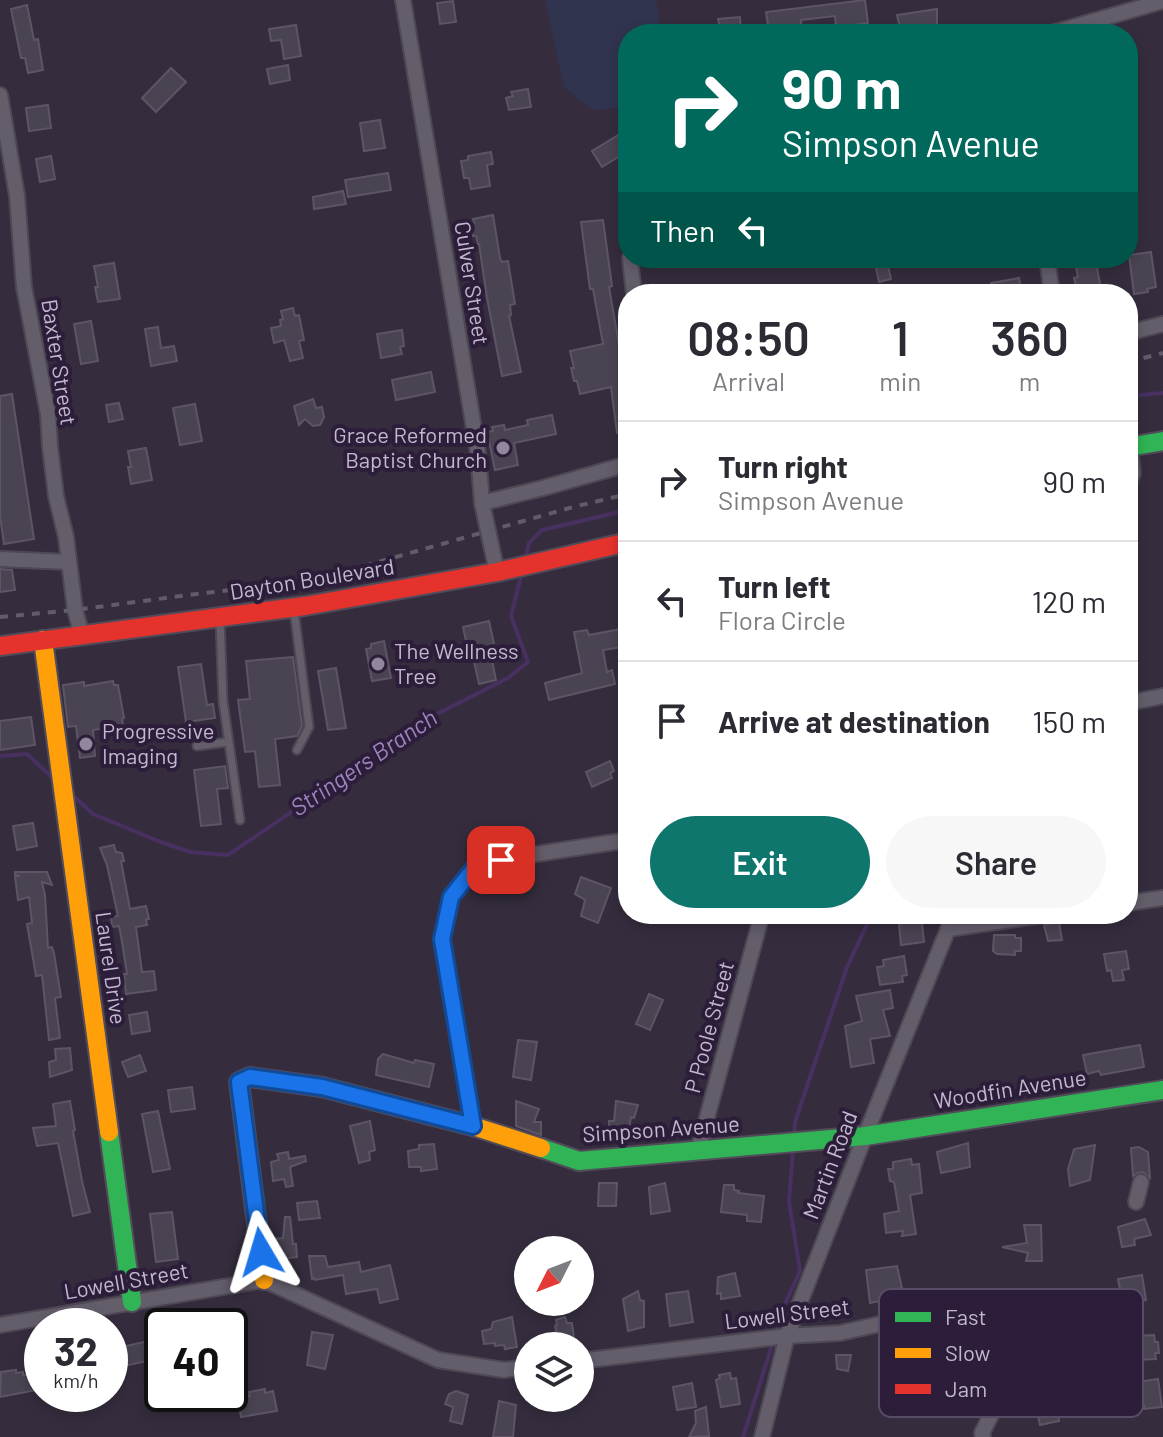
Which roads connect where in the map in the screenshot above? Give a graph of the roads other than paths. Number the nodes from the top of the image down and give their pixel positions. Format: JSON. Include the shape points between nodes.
{"nodes":[{"id":1,"x":403,"y":0,"type":"edge"},
{"id":2,"x":1156,"y":3,"type":"edge"},
{"id":3,"x":1163,"y":16,"type":"edge"},
{"id":4,"x":1084,"y":24,"type":"edge"},
{"id":5,"x":0,"y":95,"type":"edge"},
{"id":6,"x":1163,"y":324,"type":"edge"},
{"id":7,"x":1138,"y":330,"type":"edge"},
{"id":8,"x":1163,"y":441,"type":"edge"},
{"id":9,"x":1138,"y":445,"type":"edge"},
{"id":10,"x":618,"y":467,"type":"edge"},
{"id":11,"x":482,"y":503,"type":"junction"},
{"id":12,"x":618,"y":544,"type":"edge"},
{"id":13,"x":0,"y":559,"type":"edge"},
{"id":14,"x":69,"y":562,"type":"junction"},
{"id":15,"x":497,"y":572,"type":"junction"},
{"id":16,"x":294,"y":608,"type":"junction"},
{"id":17,"x":220,"y":617,"type":"junction"},
{"id":18,"x":82,"y":635,"type":"junction"},
{"id":19,"x":43,"y":640,"type":"junction"},
{"id":20,"x":0,"y":646,"type":"edge"},
{"id":21,"x":1163,"y":696,"type":"edge"},
{"id":22,"x":1138,"y":701,"type":"edge"},
{"id":23,"x":228,"y":742,"type":"junction"},
{"id":24,"x":197,"y":746,"type":"dead end"},
{"id":25,"x":297,"y":750,"type":"dead end"},
{"id":26,"x":240,"y":820,"type":"dead end"},
{"id":27,"x":618,"y":841,"type":"edge"},
{"id":28,"x":1163,"y":898,"type":"edge"},
{"id":29,"x":1138,"y":902,"type":"edge"},
{"id":30,"x":759,"y":924,"type":"edge"},
{"id":31,"x":950,"y":924,"type":"edge"},
{"id":32,"x":982,"y":924,"type":"edge"},
{"id":33,"x":948,"y":929,"type":"junction"},
{"id":34,"x":1163,"y":1090,"type":"edge"},
{"id":35,"x":473,"y":1126,"type":"junction"},
{"id":36,"x":865,"y":1136,"type":"junction"},
{"id":37,"x":698,"y":1151,"type":"junction"},
{"id":38,"x":1141,"y":1182,"type":"dead end"},
{"id":39,"x":1136,"y":1202,"type":"dead end"},
{"id":40,"x":264,"y":1280,"type":"junction"},
{"id":41,"x":132,"y":1302,"type":"junction"},
{"id":42,"x":879,"y":1324,"type":"edge"},
{"id":43,"x":0,"y":1325,"type":"edge"},
{"id":44,"x":787,"y":1336,"type":"junction"},
{"id":45,"x":594,"y":1359,"type":"edge"},
{"id":46,"x":514,"y":1369,"type":"edge"},
{"id":47,"x":990,"y":1417,"type":"edge"},
{"id":48,"x":762,"y":1437,"type":"edge"},
{"id":49,"x":983,"y":1437,"type":"edge"}],
"edges":[{"from":1,"to":11,"type":"street","name":"Culver Street"},
{"from":2,"to":3,"type":"street"},
{"from":2,"to":4,"type":"street"},
{"from":5,"to":14,"type":"street","name":"Baxter Street","via":[[17,196],[24,287]]},
{"from":6,"to":7,"type":"street"},
{"from":8,"to":9,"type":"street"},
{"from":10,"to":11,"type":"street"},
{"from":11,"to":15,"type":"street","name":"Culver Street"},
{"from":12,"to":15,"type":"street","name":"Dayton Boulevard"},
{"from":13,"to":14,"type":"street"},
{"from":14,"to":18,"type":"street","name":"Baxter Street"},
{"from":15,"to":16,"type":"street","name":"Dayton Boulevard"},
{"from":16,"to":17,"type":"street","name":"Dayton Boulevard"},
{"from":16,"to":25,"type":"lane","via":[[309,727]]},
{"from":17,"to":18,"type":"street","name":"Dayton Boulevard"},
{"from":17,"to":23,"type":"lane"},
{"from":18,"to":19,"type":"street","name":"Dayton Boulevard"},
{"from":19,"to":20,"type":"street","name":"Dayton Boulevard"},
{"from":19,"to":41,"type":"street","name":"Laurel Drive"},
{"from":21,"to":22,"type":"street"},
{"from":23,"to":24,"type":"lane"},
{"from":23,"to":26,"type":"lane"},
{"from":27,"to":35,"type":"street","via":[[478,863],[451,897],[442,939]]},
{"from":28,"to":29,"type":"street"},
{"from":30,"to":37,"type":"street","name":"P Poole Street"},
{"from":31,"to":33,"type":"street","name":"Martin Road"},
{"from":32,"to":33,"type":"street"},
{"from":33,"to":36,"type":"street","name":"Martin Road"},
{"from":34,"to":36,"type":"street","name":"Woodfin Avenue"},
{"from":35,"to":37,"type":"street","name":"Simpson Avenue","via":[[579,1161]]},
{"from":35,"to":40,"type":"street","name":"Simpson Avenue","via":[[322,1087],[250,1077],[239,1082]]},
{"from":36,"to":37,"type":"street","name":"Simpson Avenue"},
{"from":36,"to":44,"type":"street","name":"Martin Road"},
{"from":38,"to":39,"type":"street"},
{"from":40,"to":41,"type":"street","name":"Lowell Street"},
{"from":40,"to":46,"type":"street","via":[[438,1360]]},
{"from":41,"to":43,"type":"street","name":"Lowell Street"},
{"from":42,"to":44,"type":"street","name":"Lowell Street"},
{"from":44,"to":45,"type":"street","name":"Lowell Street"},
{"from":44,"to":48,"type":"street","name":"Martin Road"},
{"from":47,"to":49,"type":"street","name":"Lowell Street"}]}
